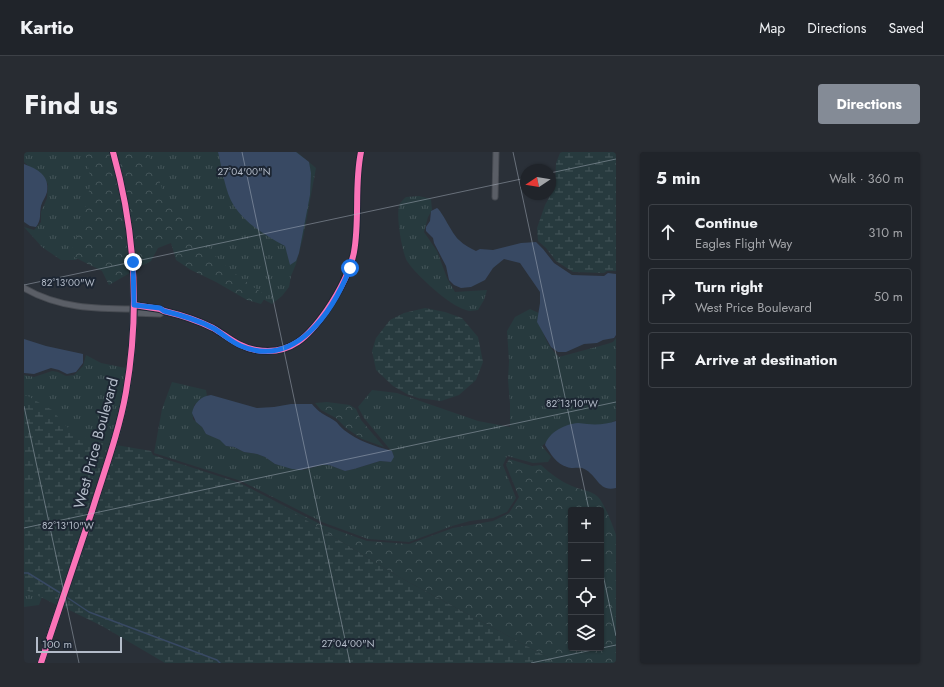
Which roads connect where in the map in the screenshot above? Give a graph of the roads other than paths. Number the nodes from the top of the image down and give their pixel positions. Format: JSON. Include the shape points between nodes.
{"nodes":[{"id":1,"x":113,"y":152,"type":"edge"},
{"id":2,"x":361,"y":152,"type":"edge"},
{"id":3,"x":496,"y":152,"type":"edge"},
{"id":4,"x":495,"y":197,"type":"dead end"},
{"id":5,"x":24,"y":288,"type":"edge"},
{"id":6,"x":134,"y":309,"type":"junction"},
{"id":7,"x":42,"y":663,"type":"edge"}],
"edges":[{"from":1,"to":6,"type":"street","name":"West Price Boulevard","via":[[130,228]]},
{"from":2,"to":6,"type":"street","via":[[355,242],[350,268],[333,301],[305,337],[280,349],[254,350],[235,343],[206,325],[160,308]]},
{"from":3,"to":4,"type":"street"},
{"from":5,"to":6,"type":"street","via":[[70,306]]},
{"from":6,"to":7,"type":"street","name":"West Price Boulevard","via":[[126,393],[108,461]]}]}
